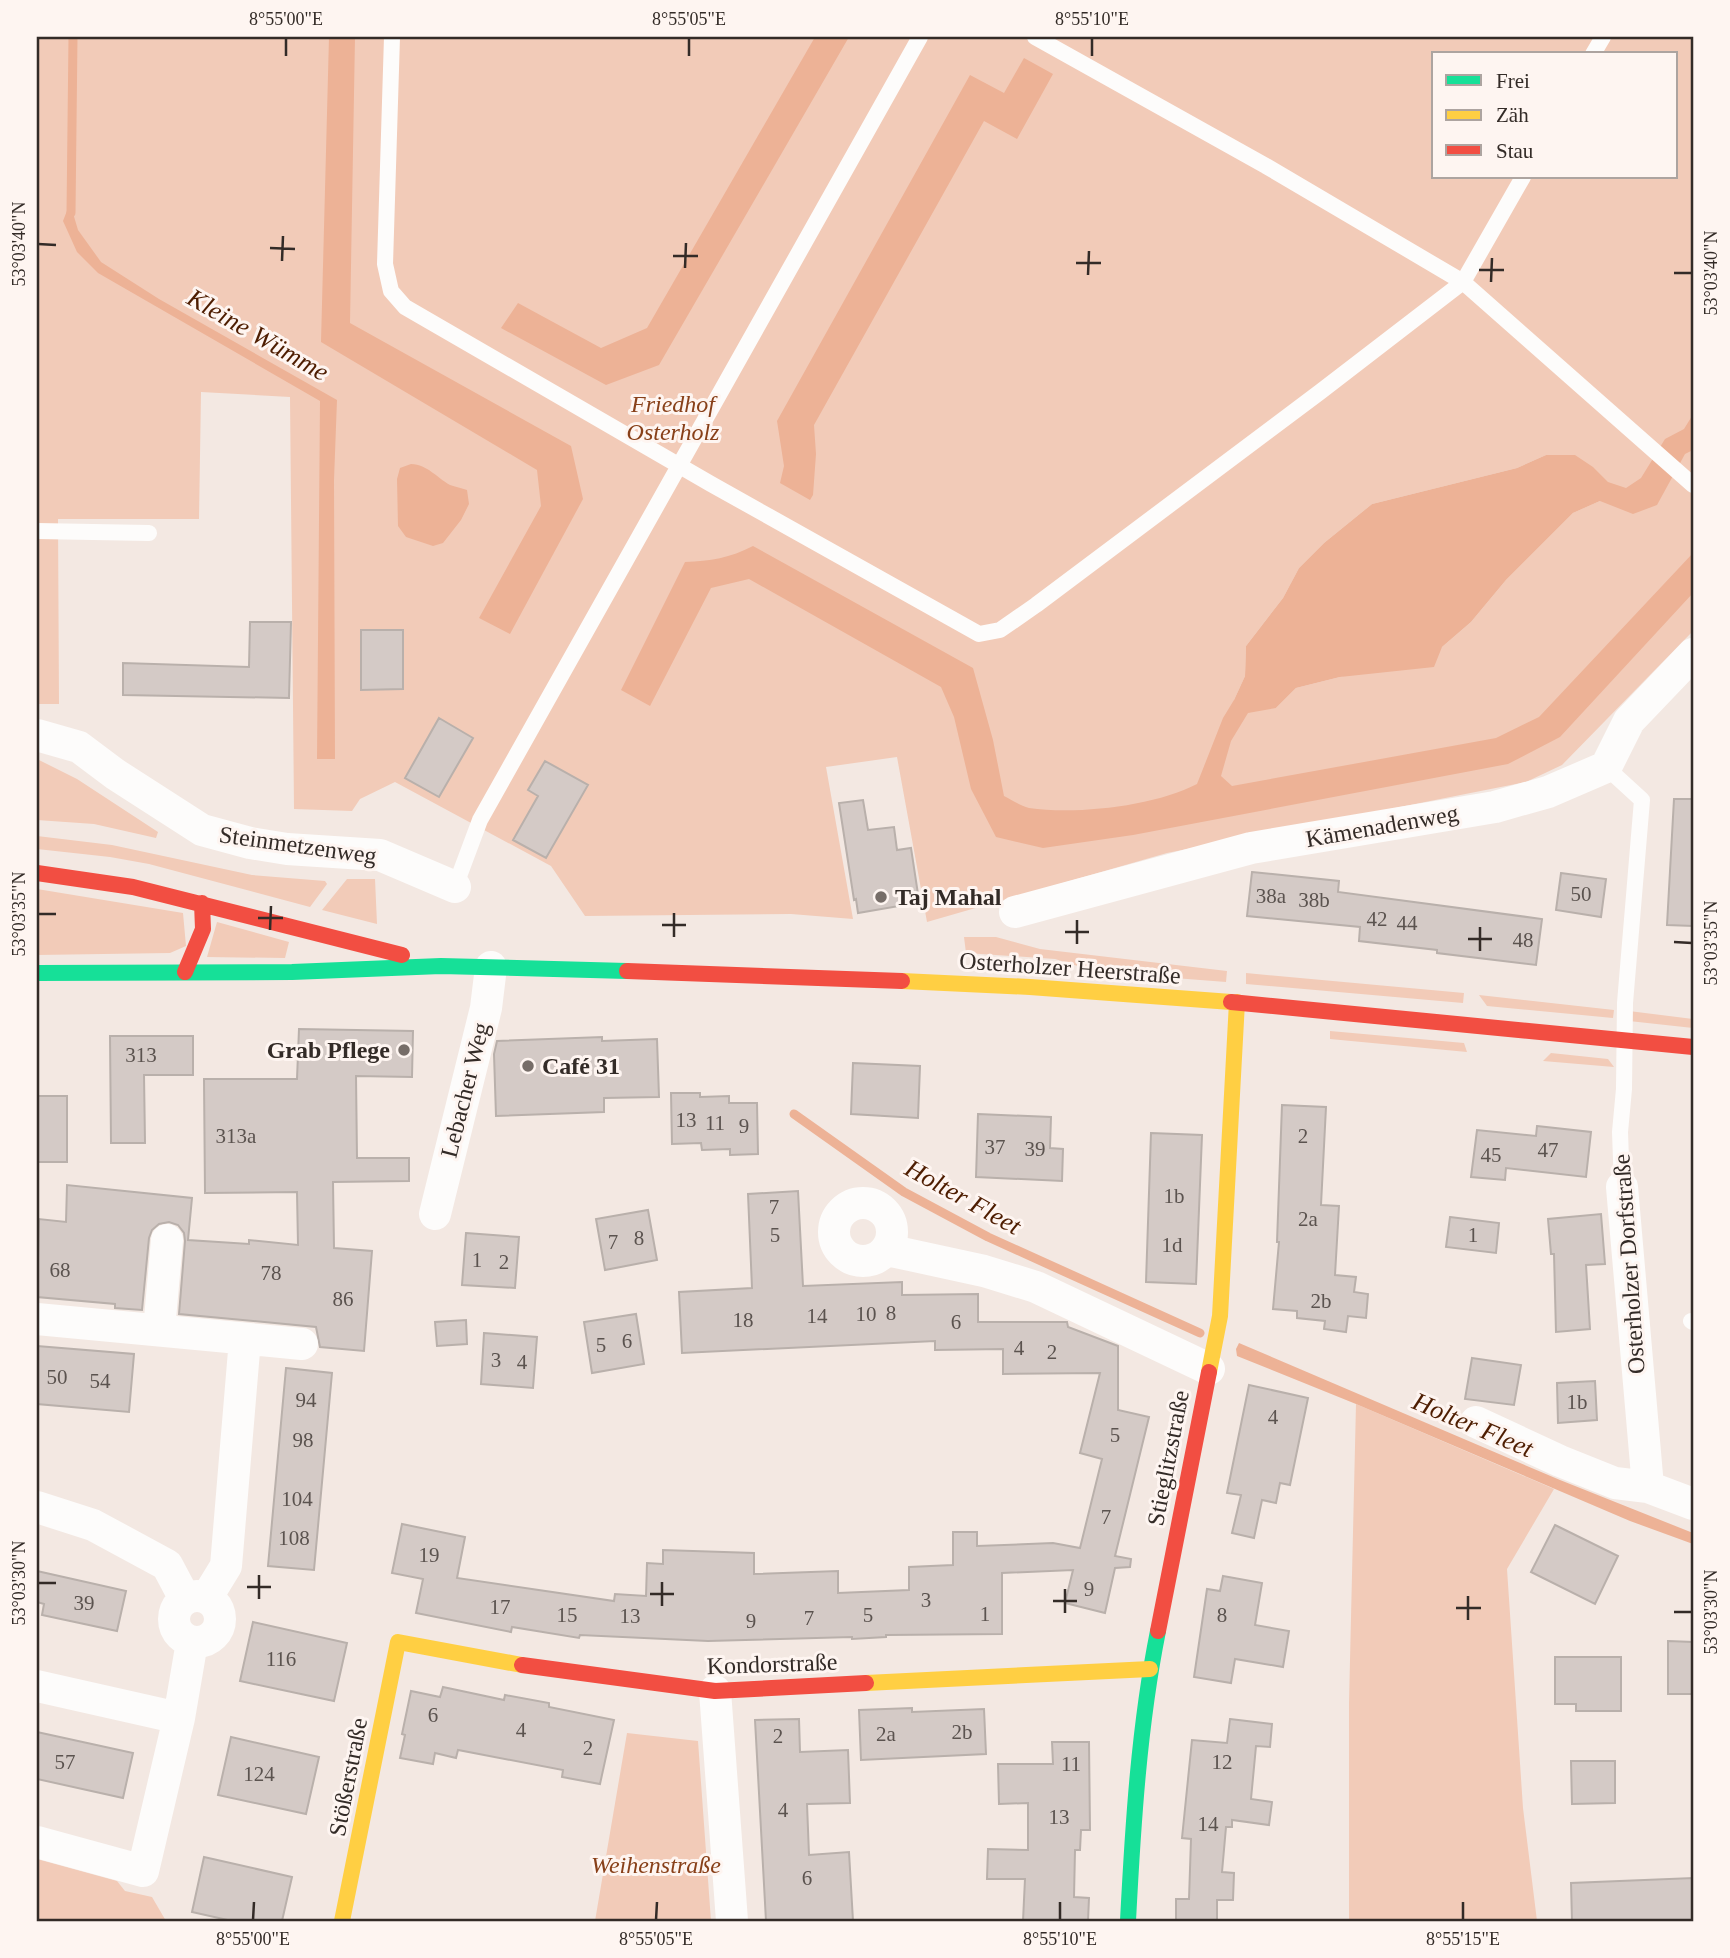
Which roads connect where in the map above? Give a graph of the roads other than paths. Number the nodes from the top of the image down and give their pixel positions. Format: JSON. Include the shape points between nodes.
{"nodes":[{"id":1,"x":392,"y":37,"type":"edge"},
{"id":2,"x":920,"y":37,"type":"edge"},
{"id":3,"x":1035,"y":37,"type":"edge"},
{"id":4,"x":1522,"y":178,"type":"edge"},
{"id":5,"x":1463,"y":282,"type":"junction"},
{"id":6,"x":678,"y":465,"type":"junction"},
{"id":7,"x":1689,"y":481,"type":"edge"},
{"id":8,"x":37,"y":531,"type":"edge"},
{"id":9,"x":149,"y":533,"type":"dead end"},
{"id":10,"x":1693,"y":654,"type":"edge"},
{"id":11,"x":37,"y":735,"type":"edge"},
{"id":12,"x":1606,"y":767,"type":"junction"},
{"id":13,"x":37,"y":873,"type":"edge"},
{"id":14,"x":455,"y":887,"type":"joint"},
{"id":15,"x":202,"y":903,"type":"junction"},
{"id":16,"x":1015,"y":912,"type":"dead end"},
{"id":17,"x":441,"y":966,"type":"junction"},
{"id":18,"x":491,"y":967,"type":"junction"},
{"id":19,"x":37,"y":972,"type":"edge"},
{"id":20,"x":185,"y":972,"type":"junction"},
{"id":21,"x":1237,"y":1002,"type":"junction"},
{"id":22,"x":1624,"y":1040,"type":"junction"},
{"id":23,"x":1693,"y":1047,"type":"edge"},
{"id":24,"x":1622,"y":1187,"type":"joint"},
{"id":25,"x":435,"y":1214,"type":"dead end"},
{"id":26,"x":167,"y":1240,"type":"dead end"},
{"id":27,"x":887,"y":1250,"type":"dead end"},
{"id":28,"x":37,"y":1319,"type":"edge"},
{"id":29,"x":159,"y":1330,"type":"junction"},
{"id":30,"x":245,"y":1339,"type":"junction"},
{"id":31,"x":302,"y":1344,"type":"dead end"},
{"id":32,"x":1209,"y":1369,"type":"junction"},
{"id":33,"x":1476,"y":1422,"type":"dead end"},
{"id":34,"x":1648,"y":1487,"type":"junction"},
{"id":35,"x":1693,"y":1504,"type":"edge"},
{"id":36,"x":37,"y":1507,"type":"edge"},
{"id":37,"x":196,"y":1598,"type":"junction"},
{"id":38,"x":398,"y":1642,"type":"joint"},
{"id":39,"x":1150,"y":1669,"type":"junction"},
{"id":40,"x":37,"y":1686,"type":"edge"},
{"id":41,"x":715,"y":1691,"type":"junction"},
{"id":42,"x":179,"y":1718,"type":"junction"},
{"id":43,"x":37,"y":1842,"type":"edge"},
{"id":44,"x":342,"y":1921,"type":"edge"},
{"id":45,"x":732,"y":1921,"type":"edge"},
{"id":46,"x":1128,"y":1921,"type":"edge"}],
"edges":[{"from":1,"to":6,"type":"lane","via":[[385,264],[391,291],[405,307]]},
{"from":2,"to":6,"type":"lane"},
{"from":3,"to":5,"type":"lane"},
{"from":4,"to":5,"type":"lane"},
{"from":5,"to":6,"type":"lane","via":[[1000,630],[979,634]]},
{"from":5,"to":7,"type":"lane"},
{"from":6,"to":14,"type":"lane","via":[[480,820]]},
{"from":8,"to":9,"type":"lane"},
{"from":10,"to":12,"type":"street","via":[[1629,721]]},
{"from":11,"to":14,"type":"street","name":"Steinmetzenweg","via":[[79,747],[202,830],[287,849],[380,855]]},
{"from":12,"to":16,"type":"street","name":"Kämenadenweg","via":[[1548,792],[1495,807],[1251,848]]},
{"from":12,"to":22,"type":"lane","name":"Osterholzer Dorfstraße","via":[[1642,800]]},
{"from":13,"to":15,"type":"main road","name":"Osterholzer Heerstraße"},
{"from":15,"to":17,"type":"main road","name":"Osterholzer Heerstraße"},
{"from":15,"to":20,"type":"main road","via":[[203,929]]},
{"from":17,"to":18,"type":"main road","name":"Osterholzer Heerstraße"},
{"from":17,"to":20,"type":"main road","name":"Osterholzer Heerstraße"},
{"from":18,"to":21,"type":"main road","name":"Osterholzer Heerstraße","via":[[1031,986]]},
{"from":18,"to":25,"type":"street","name":"Lebacher Weg","via":[[486,1008]]},
{"from":19,"to":20,"type":"main road","name":"Osterholzer Heerstraße"},
{"from":21,"to":22,"type":"main road","name":"Osterholzer Heerstraße"},
{"from":21,"to":32,"type":"main road","name":"Stieglitzstraße","via":[[1220,1316]]},
{"from":22,"to":23,"type":"main road","name":"Osterholzer Heerstraße"},
{"from":22,"to":24,"type":"lane","name":"Osterholzer Dorfstraße"},
{"from":24,"to":34,"type":"street","name":"Osterholzer Dorfstraße"},
{"from":26,"to":29,"type":"street"},
{"from":27,"to":32,"type":"street","via":[[1036,1287]]},
{"from":28,"to":29,"type":"street"},
{"from":29,"to":30,"type":"street"},
{"from":30,"to":31,"type":"street"},
{"from":30,"to":37,"type":"street","via":[[226,1566]]},
{"from":32,"to":39,"type":"main road","name":"Stieglitzstraße"},
{"from":33,"to":34,"type":"street","via":[[1615,1483]]},
{"from":34,"to":35,"type":"street"},
{"from":36,"to":37,"type":"street","via":[[93,1525],[167,1565]]},
{"from":37,"to":42,"type":"street","via":[[176,1609],[174,1623],[180,1635],[192,1642]]},
{"from":38,"to":41,"type":"main road","name":"Kondorstraße","via":[[554,1671]]},
{"from":38,"to":44,"type":"main road","name":"Stößerstraße"},
{"from":39,"to":41,"type":"main road","name":"Kondorstraße"},
{"from":39,"to":46,"type":"main road","name":"Stieglitzstraße"},
{"from":40,"to":42,"type":"street"},
{"from":41,"to":45,"type":"street"},
{"from":42,"to":43,"type":"street","via":[[143,1871]]}]}
